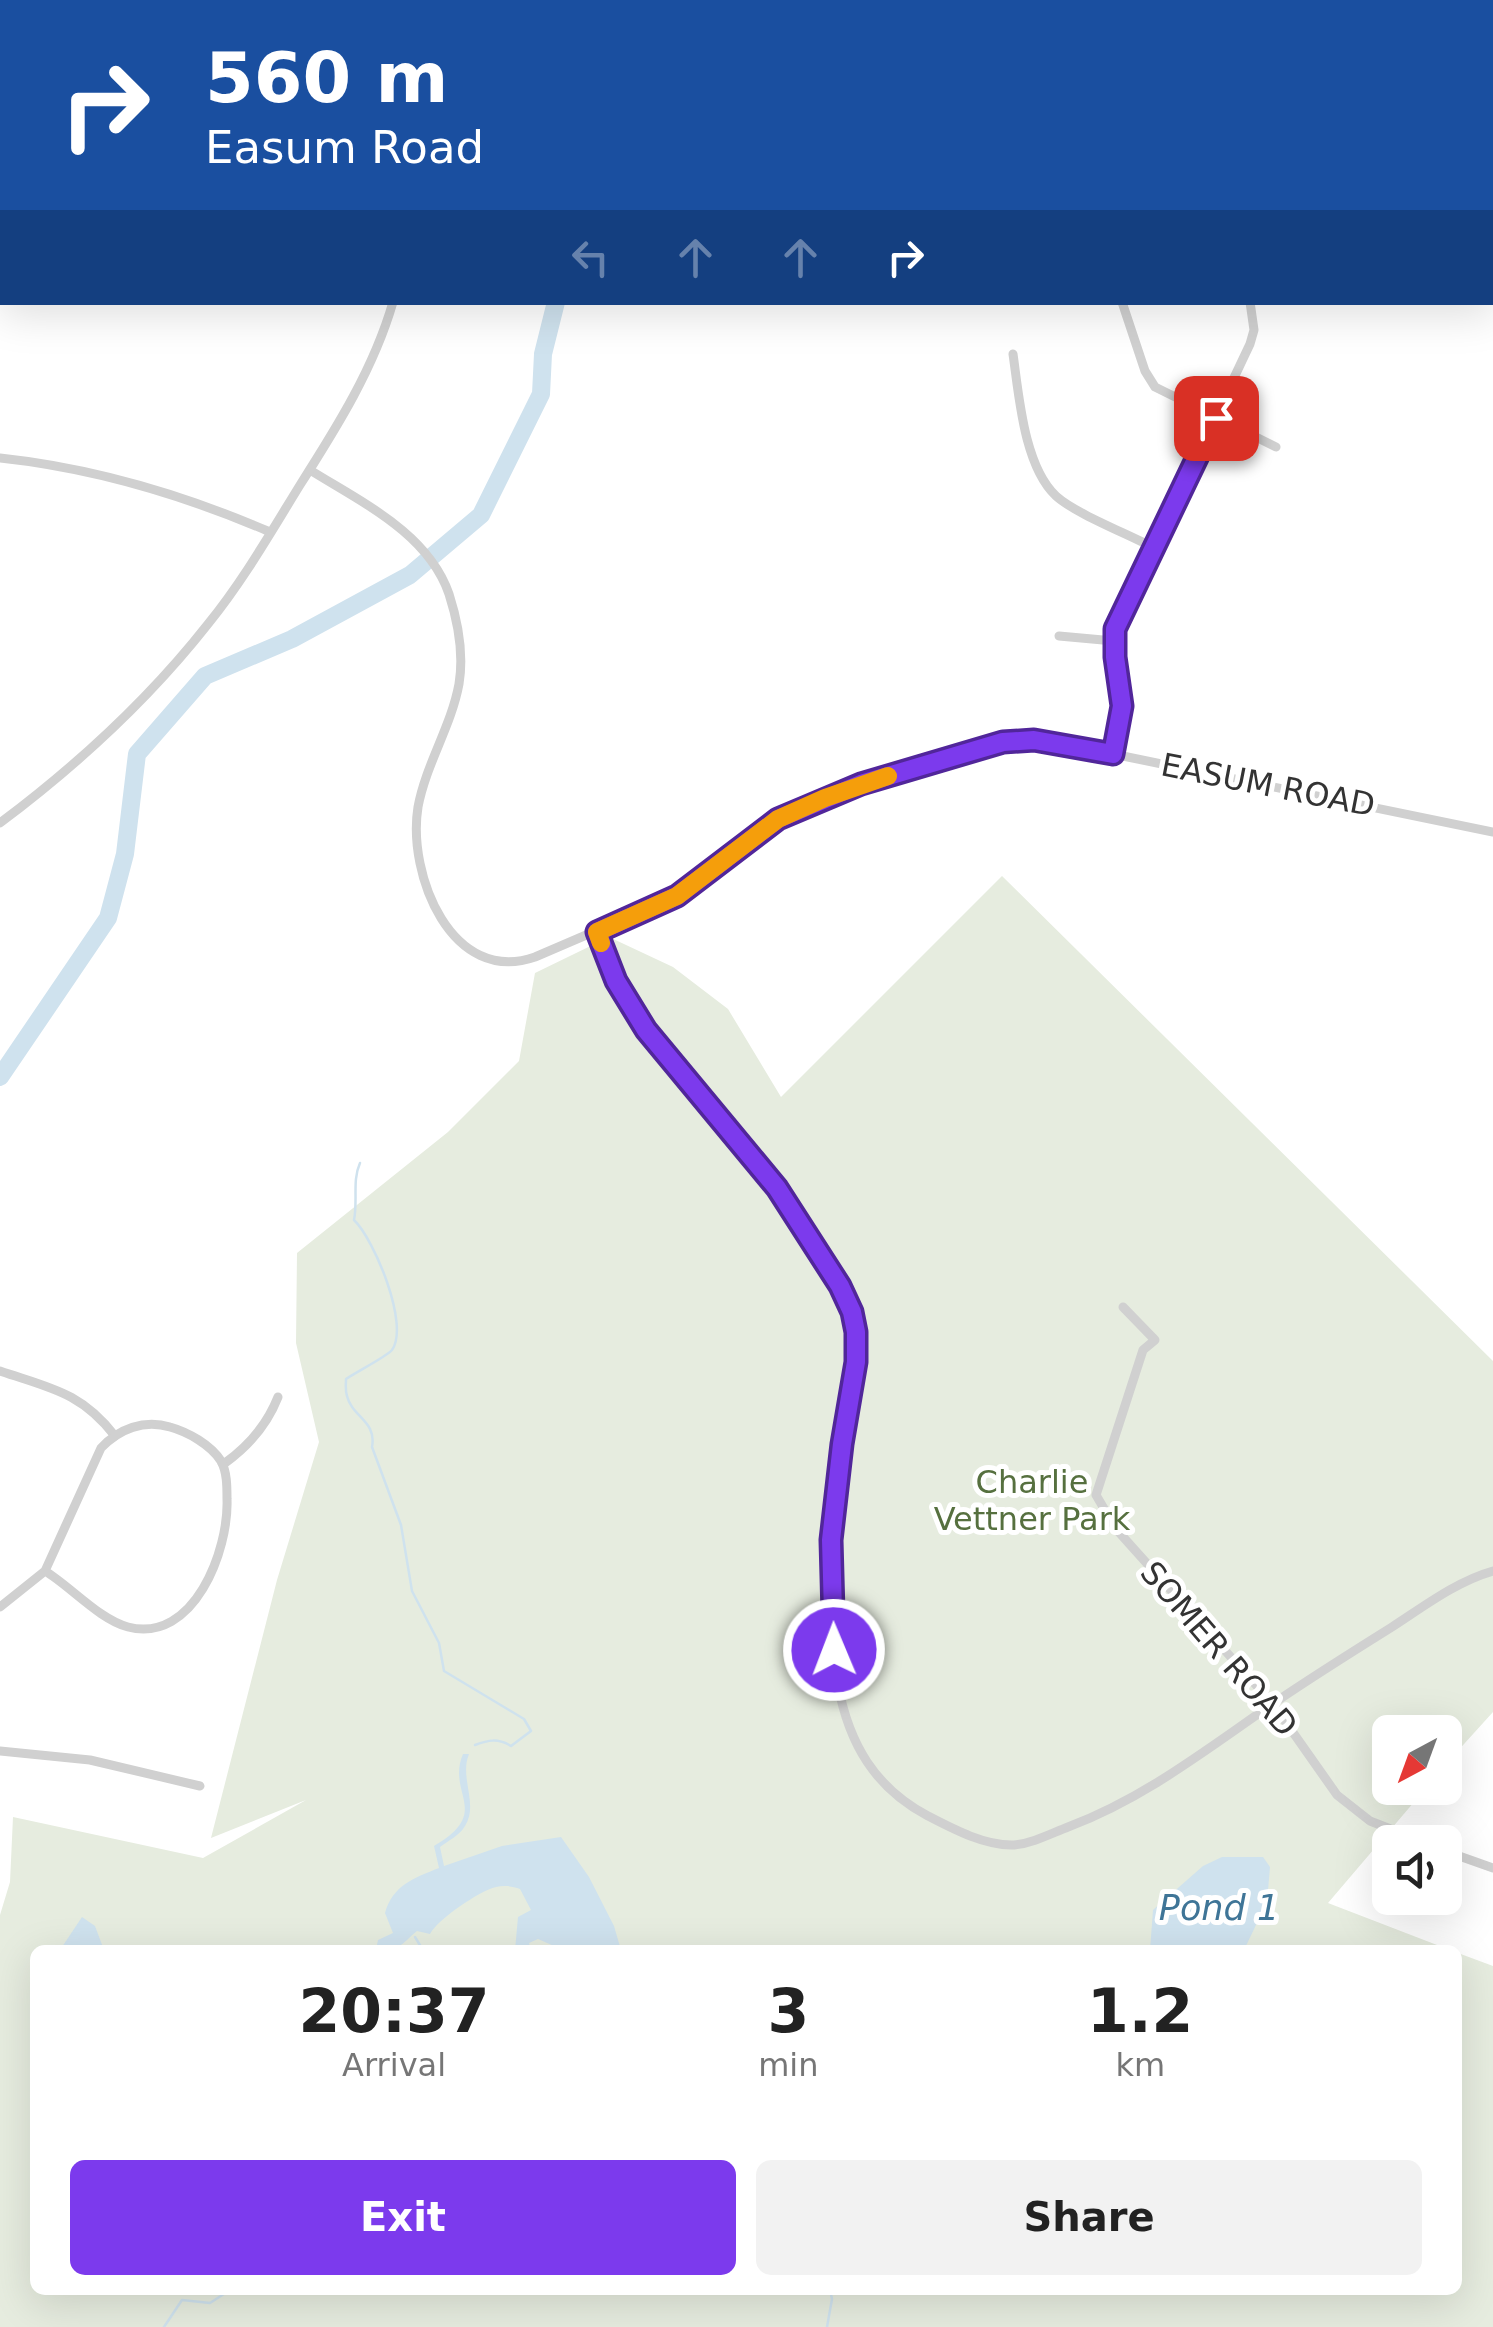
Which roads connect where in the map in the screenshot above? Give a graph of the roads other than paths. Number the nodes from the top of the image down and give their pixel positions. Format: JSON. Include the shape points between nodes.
{"nodes":[{"id":1,"x":392,"y":305,"type":"edge"},
{"id":2,"x":1123,"y":305,"type":"edge"},
{"id":3,"x":1250,"y":305,"type":"edge"},
{"id":4,"x":1013,"y":354,"type":"dead end"},
{"id":5,"x":1216,"y":418,"type":"junction"},
{"id":6,"x":1276,"y":447,"type":"dead end"},
{"id":7,"x":0,"y":458,"type":"edge"},
{"id":8,"x":310,"y":470,"type":"junction"},
{"id":9,"x":270,"y":532,"type":"junction"},
{"id":10,"x":1154,"y":548,"type":"junction"},
{"id":11,"x":1060,"y":636,"type":"dead end"},
{"id":12,"x":1114,"y":641,"type":"junction"},
{"id":13,"x":1113,"y":754,"type":"junction"},
{"id":14,"x":0,"y":824,"type":"edge"},
{"id":15,"x":1493,"y":832,"type":"edge"},
{"id":16,"x":597,"y":932,"type":"junction"},
{"id":17,"x":1123,"y":1307,"type":"dead end"},
{"id":18,"x":0,"y":1371,"type":"edge"},
{"id":19,"x":278,"y":1397,"type":"dead end"},
{"id":20,"x":114,"y":1436,"type":"junction"},
{"id":21,"x":222,"y":1463,"type":"junction"},
{"id":22,"x":45,"y":1571,"type":"junction"},
{"id":23,"x":1493,"y":1571,"type":"edge"},
{"id":24,"x":0,"y":1606,"type":"edge"},
{"id":25,"x":1273,"y":1704,"type":"junction"},
{"id":26,"x":0,"y":1750,"type":"edge"},
{"id":27,"x":200,"y":1786,"type":"dead end"},
{"id":28,"x":1380,"y":1825,"type":"edge"},
{"id":29,"x":1462,"y":1856,"type":"edge"},
{"id":30,"x":1493,"y":1868,"type":"edge"}],
"edges":[{"from":1,"to":8,"type":"street","via":[[358,388]]},
{"from":2,"to":5,"type":"street","via":[[1155,387]]},
{"from":3,"to":5,"type":"street","via":[[1253,336]]},
{"from":4,"to":10,"type":"street","via":[[1032,456],[1048,487]]},
{"from":5,"to":6,"type":"street"},
{"from":5,"to":10,"type":"street"},
{"from":7,"to":9,"type":"street","via":[[128,481]]},
{"from":8,"to":9,"type":"street"},
{"from":8,"to":16,"type":"street","name":"EASUM ROAD","via":[[424,552],[456,620],[461,666],[454,703],[417,820],[420,858],[435,904],[460,944],[492,962],[525,961]]},
{"from":9,"to":14,"type":"street","via":[[226,601],[164,676]]},
{"from":10,"to":12,"type":"street"},
{"from":11,"to":12,"type":"street"},
{"from":12,"to":13,"type":"street","via":[[1122,706]]},
{"from":13,"to":15,"type":"street","name":"EASUM ROAD"},
{"from":13,"to":16,"type":"street","name":"EASUM ROAD","via":[[1034,740],[1003,742],[861,784],[778,819],[677,896]]},
{"from":16,"to":25,"type":"street","via":[[646,1030],[788,1203],[852,1312],[856,1362],[831,1540],[834,1650],[850,1725],[877,1779],[899,1800],[950,1828],[1011,1845],[1030,1842],[1137,1796]]},
{"from":17,"to":25,"type":"street","name":"SOMER ROAD","via":[[1154,1340],[1143,1350],[1096,1495],[1116,1530]]},
{"from":18,"to":20,"type":"street","via":[[68,1393]]},
{"from":19,"to":21,"type":"street","via":[[252,1441]]},
{"from":20,"to":21,"type":"street","via":[[137,1426],[171,1427]]},
{"from":20,"to":22,"type":"street","via":[[101,1448]]},
{"from":21,"to":22,"type":"street","via":[[228,1514],[221,1554],[206,1584],[170,1621],[140,1628],[118,1623]]},
{"from":22,"to":24,"type":"street"},
{"from":23,"to":25,"type":"street","via":[[1432,1601]]},
{"from":25,"to":28,"type":"street","name":"SOMER ROAD","via":[[1344,1802]]},
{"from":26,"to":27,"type":"street","via":[[90,1760]]},
{"from":29,"to":30,"type":"street"}]}
